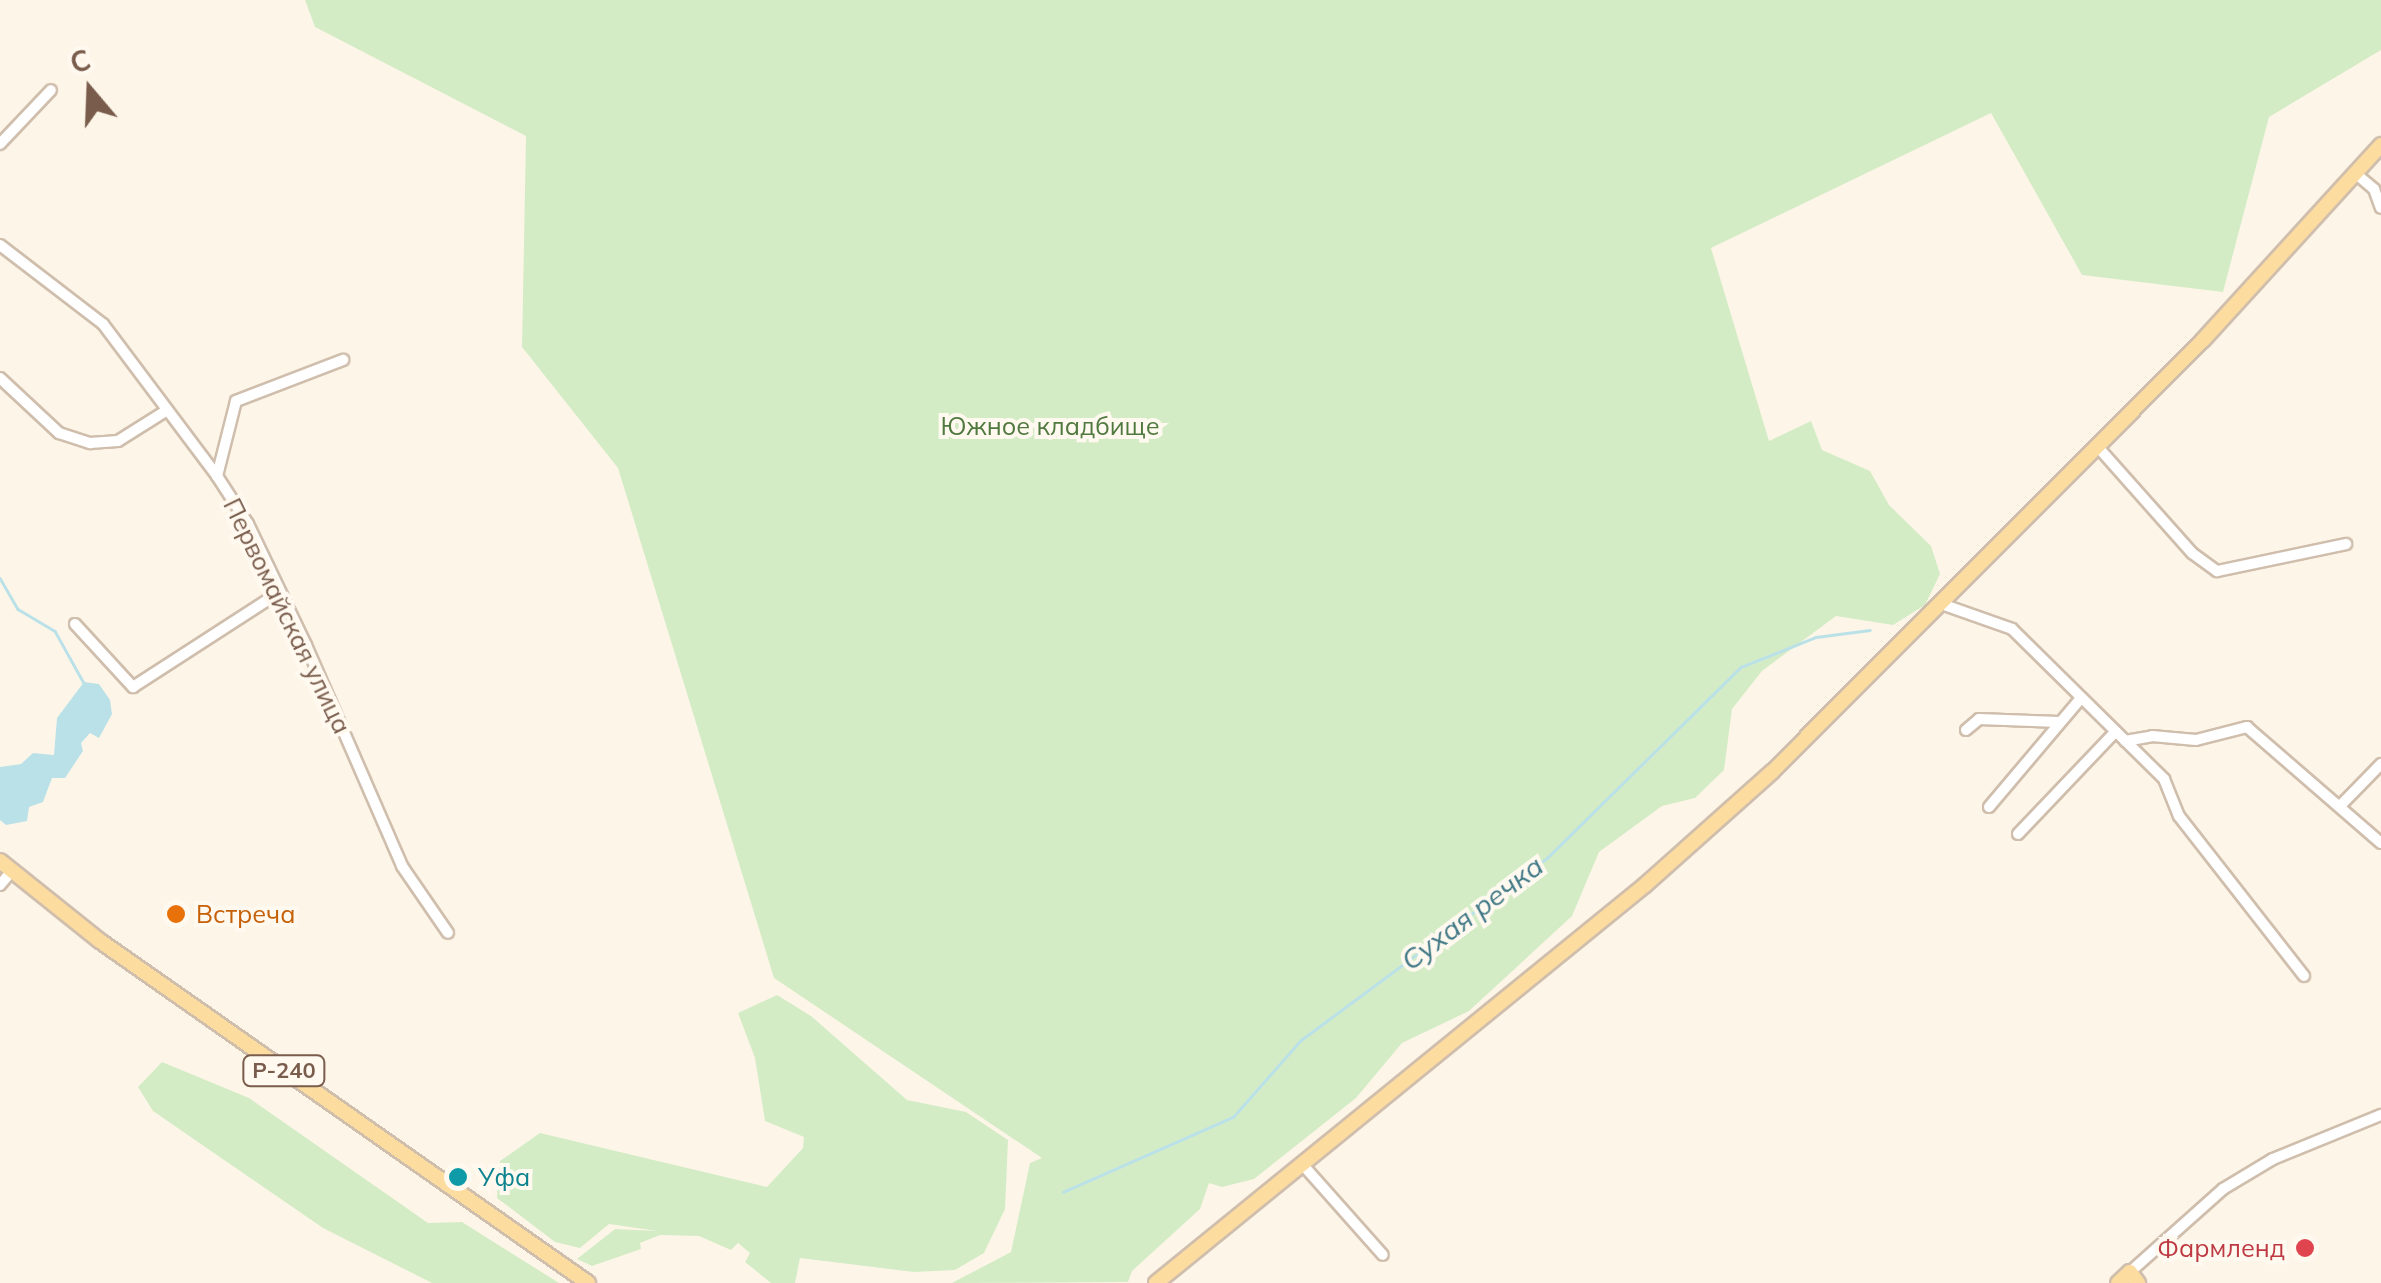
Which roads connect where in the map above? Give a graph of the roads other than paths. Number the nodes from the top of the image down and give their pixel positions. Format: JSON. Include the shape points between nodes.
{"nodes":[{"id":1,"x":51,"y":90,"type":"dead end"},
{"id":2,"x":0,"y":144,"type":"edge"},
{"id":3,"x":2381,"y":144,"type":"edge"},
{"id":4,"x":2354,"y":174,"type":"junction"},
{"id":5,"x":2381,"y":208,"type":"edge"},
{"id":6,"x":0,"y":245,"type":"edge"},
{"id":7,"x":343,"y":360,"type":"dead end"},
{"id":8,"x":0,"y":378,"type":"edge"},
{"id":9,"x":164,"y":412,"type":"junction"},
{"id":10,"x":2097,"y":446,"type":"junction"},
{"id":11,"x":217,"y":476,"type":"junction"},
{"id":12,"x":2346,"y":544,"type":"dead end"},
{"id":13,"x":280,"y":592,"type":"junction"},
{"id":14,"x":1944,"y":606,"type":"junction"},
{"id":15,"x":75,"y":624,"type":"dead end"},
{"id":16,"x":2081,"y":698,"type":"junction"},
{"id":17,"x":2059,"y":722,"type":"junction"},
{"id":18,"x":1966,"y":730,"type":"dead end"},
{"id":19,"x":2115,"y":732,"type":"junction"},
{"id":20,"x":2125,"y":741,"type":"junction"},
{"id":21,"x":2381,"y":764,"type":"edge"},
{"id":22,"x":2340,"y":806,"type":"junction"},
{"id":23,"x":1989,"y":807,"type":"dead end"},
{"id":24,"x":2018,"y":834,"type":"dead end"},
{"id":25,"x":2381,"y":843,"type":"edge"},
{"id":26,"x":6,"y":866,"type":"edge"},
{"id":27,"x":0,"y":886,"type":"edge"},
{"id":28,"x":448,"y":932,"type":"dead end"},
{"id":29,"x":2304,"y":976,"type":"dead end"},
{"id":30,"x":2381,"y":1115,"type":"edge"},
{"id":31,"x":1303,"y":1165,"type":"junction"},
{"id":32,"x":1383,"y":1255,"type":"dead end"},
{"id":33,"x":2134,"y":1277,"type":"edge"},
{"id":34,"x":588,"y":1283,"type":"edge"},
{"id":35,"x":1156,"y":1283,"type":"edge"},
{"id":36,"x":2118,"y":1283,"type":"edge"}],
"edges":[{"from":1,"to":2,"type":"street"},
{"from":3,"to":4,"type":"main road"},
{"from":4,"to":5,"type":"street","via":[[2374,189]]},
{"from":4,"to":10,"type":"main road"},
{"from":6,"to":9,"type":"street","name":"Первомайская улица","via":[[103,324]]},
{"from":7,"to":11,"type":"street","via":[[236,401]]},
{"from":8,"to":9,"type":"street","via":[[59,433],[90,443],[118,441]]},
{"from":9,"to":11,"type":"street","name":"Первомайская улица"},
{"from":10,"to":12,"type":"street","via":[[2192,554],[2216,570]]},
{"from":10,"to":14,"type":"main road"},
{"from":11,"to":13,"type":"street","name":"Первомайская улица"},
{"from":13,"to":15,"type":"street","via":[[133,687]]},
{"from":13,"to":28,"type":"street","name":"Первомайская улица","via":[[402,866]]},
{"from":14,"to":16,"type":"street","via":[[2012,630]]},
{"from":14,"to":31,"type":"main road","via":[[1645,886]]},
{"from":16,"to":17,"type":"street"},
{"from":16,"to":19,"type":"street"},
{"from":17,"to":18,"type":"street","via":[[1979,718]]},
{"from":17,"to":23,"type":"street"},
{"from":19,"to":20,"type":"street"},
{"from":19,"to":24,"type":"street"},
{"from":20,"to":22,"type":"street","via":[[2196,740],[2247,727]]},
{"from":20,"to":29,"type":"street","via":[[2164,779],[2179,816]]},
{"from":21,"to":22,"type":"street"},
{"from":22,"to":25,"type":"street"},
{"from":26,"to":27,"type":"street"},
{"from":26,"to":34,"type":"main road","number":"Р-240"},
{"from":30,"to":33,"type":"street","via":[[2272,1158],[2223,1189]]},
{"from":31,"to":32,"type":"street"},
{"from":31,"to":35,"type":"main road"},
{"from":33,"to":36,"type":"main road"}]}
